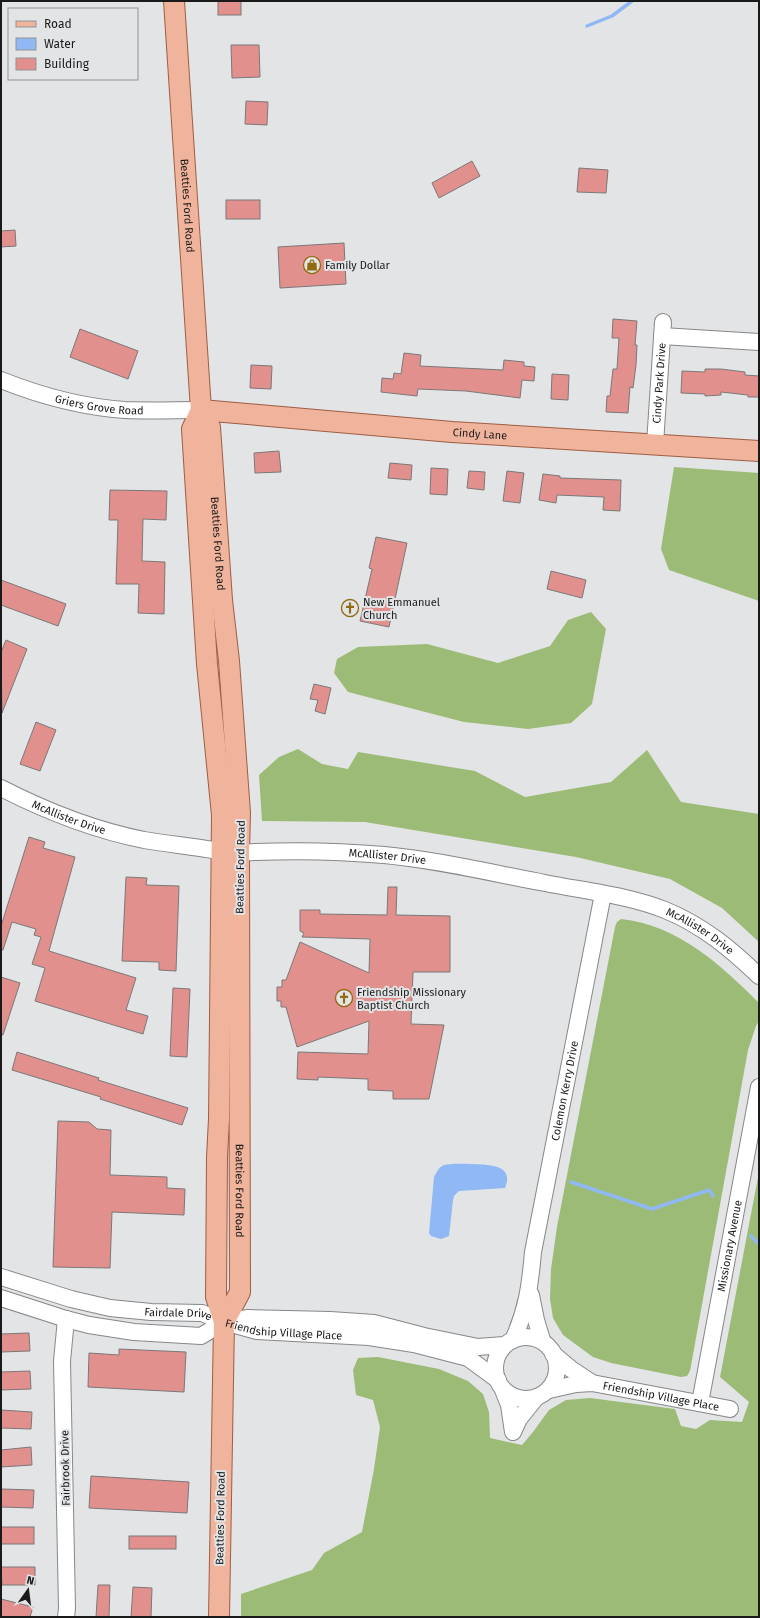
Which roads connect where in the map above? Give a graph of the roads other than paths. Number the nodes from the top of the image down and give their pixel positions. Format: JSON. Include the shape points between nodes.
{"nodes":[{"id":1,"x":174,"y":1,"type":"edge"},
{"id":2,"x":759,"y":342,"type":"edge"},
{"id":3,"x":1,"y":380,"type":"edge"},
{"id":4,"x":202,"y":410,"type":"junction"},
{"id":5,"x":655,"y":444,"type":"junction"},
{"id":6,"x":759,"y":451,"type":"edge"},
{"id":7,"x":1,"y":788,"type":"edge"},
{"id":8,"x":230,"y":853,"type":"junction"},
{"id":9,"x":603,"y":894,"type":"junction"},
{"id":10,"x":759,"y":976,"type":"edge"},
{"id":11,"x":759,"y":1087,"type":"edge"},
{"id":12,"x":1,"y":1277,"type":"edge"},
{"id":13,"x":530,"y":1287,"type":"junction"},
{"id":14,"x":1,"y":1298,"type":"edge"},
{"id":15,"x":93,"y":1304,"type":"junction"},
{"id":16,"x":66,"y":1319,"type":"junction"},
{"id":17,"x":224,"y":1322,"type":"junction"},
{"id":18,"x":89,"y":1325,"type":"junction"},
{"id":19,"x":542,"y":1340,"type":"junction"},
{"id":20,"x":509,"y":1343,"type":"junction"},
{"id":21,"x":553,"y":1354,"type":"junction"},
{"id":22,"x":592,"y":1383,"type":"junction"},
{"id":23,"x":500,"y":1385,"type":"junction"},
{"id":24,"x":549,"y":1390,"type":"junction"},
{"id":25,"x":535,"y":1399,"type":"junction"},
{"id":26,"x":700,"y":1403,"type":"junction"},
{"id":27,"x":730,"y":1409,"type":"dead end"},
{"id":28,"x":66,"y":1617,"type":"edge"},
{"id":29,"x":219,"y":1617,"type":"edge"}],
"edges":[{"from":1,"to":4,"type":"main road","name":"Beatties Ford Road"},
{"from":2,"to":5,"type":"street","name":"Cindy Park Drive","via":[[662,329]]},
{"from":3,"to":4,"type":"street","name":"Griers Grove Road","via":[[46,396],[83,404],[125,410]]},
{"from":4,"to":5,"type":"main road","name":"Cindy Lane","via":[[459,432]]},
{"from":4,"to":8,"type":"main road","name":"Beatties Ford Road","via":[[192,429],[207,664],[222,815]]},
{"from":5,"to":6,"type":"main road","name":"Cindy Lane"},
{"from":7,"to":8,"type":"street","name":"McAllister Drive","via":[[42,808],[95,827],[144,840]]},
{"from":8,"to":9,"type":"street","name":"McAllister Drive","via":[[276,850],[385,855]]},
{"from":8,"to":17,"type":"main road","name":"Beatties Ford Road","via":[[240,1292]]},
{"from":9,"to":10,"type":"street","name":"McAllister Drive","via":[[648,904],[685,920],[722,942]]},
{"from":9,"to":13,"type":"street","name":"Colemon Kerry Drive","via":[[533,1252]]},
{"from":11,"to":26,"type":"street","name":"Missionary Avenue"},
{"from":12,"to":15,"type":"street","name":"Fairdale Drive"},
{"from":13,"to":19,"type":"street","name":"Colemon Kerry Drive"},
{"from":13,"to":20,"type":"street","name":"Colemon Kerry Drive","via":[[521,1322]]},
{"from":14,"to":16,"type":"street","name":"Fairdale Drive"},
{"from":15,"to":17,"type":"street","name":"Fairdale Drive","via":[[151,1312],[202,1313]]},
{"from":15,"to":18,"type":"street"},
{"from":16,"to":18,"type":"street","name":"Fairdale Drive"},
{"from":16,"to":28,"type":"street","name":"Fairbrook Drive","via":[[62,1361]]},
{"from":17,"to":18,"type":"street","name":"Fairdale Drive","via":[[200,1336],[134,1332]]},
{"from":17,"to":20,"type":"street","name":"Friendship Village Place","via":[[254,1318],[364,1322],[478,1347]]},
{"from":17,"to":23,"type":"street","name":"Friendship Village Place","via":[[257,1331],[369,1337],[406,1342],[468,1358]]},
{"from":17,"to":29,"type":"main road","name":"Beatties Ford Road"},
{"from":19,"to":20,"type":"street","via":[[522,1337]]},
{"from":19,"to":21,"type":"street"},
{"from":20,"to":23,"type":"street","via":[[498,1353],[495,1363],[494,1373]]},
{"from":21,"to":22,"type":"street","name":"Friendship Village Place"},
{"from":21,"to":24,"type":"street","via":[[557,1372]]},
{"from":22,"to":24,"type":"street","name":"Friendship Village Place"},
{"from":22,"to":26,"type":"street","name":"Friendship Village Place"},
{"from":23,"to":25,"type":"street","via":[[511,1396],[521,1400]]},
{"from":23,"to":25,"type":"street","via":[[509,1405],[513,1432],[519,1419]]},
{"from":24,"to":25,"type":"street"},
{"from":26,"to":27,"type":"street","name":"Friendship Village Place"}]}
